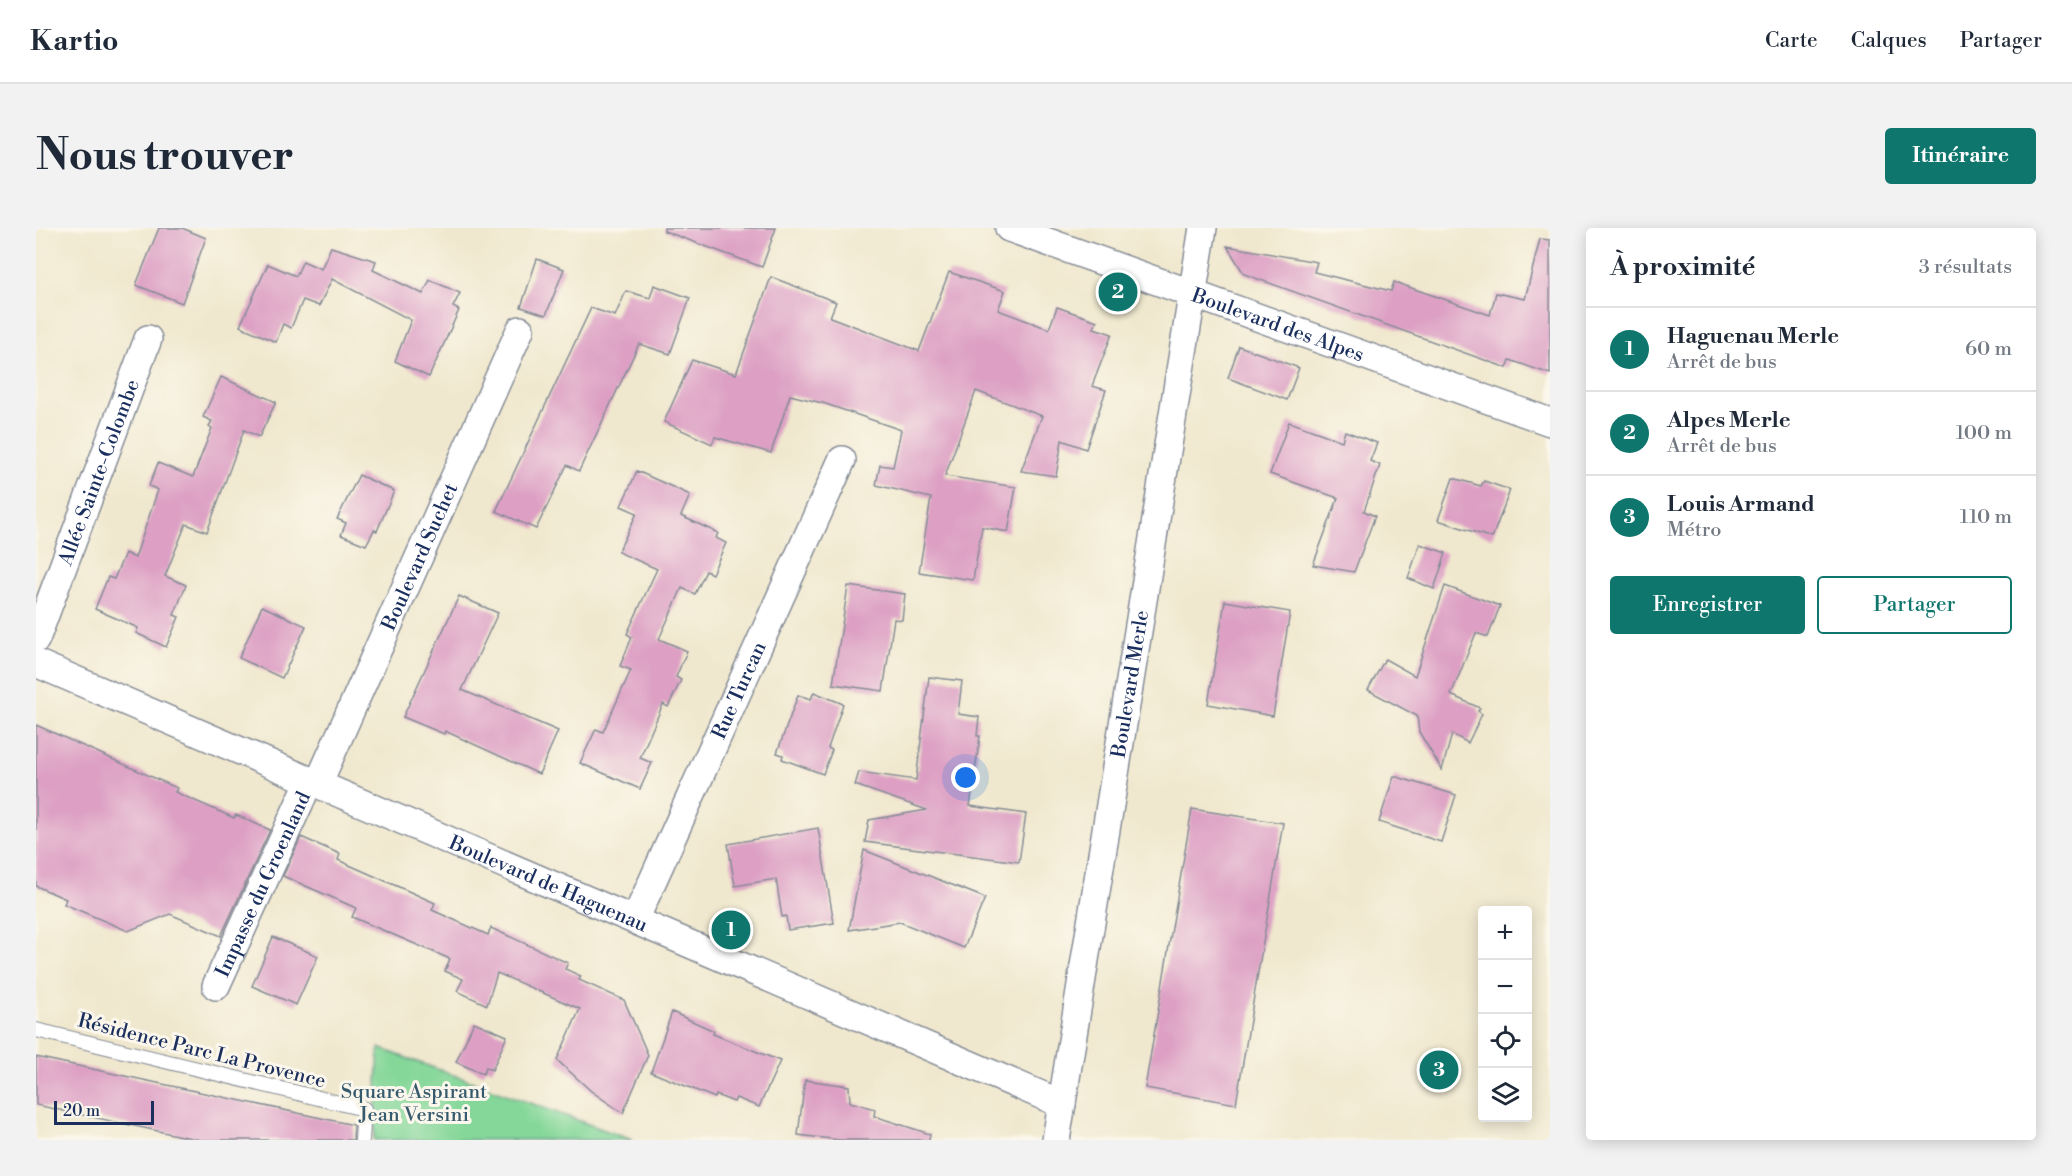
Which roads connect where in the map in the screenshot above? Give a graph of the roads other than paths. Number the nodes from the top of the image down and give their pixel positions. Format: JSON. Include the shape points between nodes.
{"nodes":[{"id":1,"x":1009,"y":228,"type":"edge"},
{"id":2,"x":1203,"y":228,"type":"edge"},
{"id":3,"x":1191,"y":295,"type":"junction"},
{"id":4,"x":520,"y":330,"type":"dead end"},
{"id":5,"x":148,"y":339,"type":"dead end"},
{"id":6,"x":1550,"y":422,"type":"edge"},
{"id":7,"x":842,"y":460,"type":"dead end"},
{"id":8,"x":36,"y":639,"type":"edge"},
{"id":9,"x":36,"y":663,"type":"edge"},
{"id":10,"x":314,"y":782,"type":"junction"},
{"id":11,"x":635,"y":920,"type":"junction"},
{"id":12,"x":216,"y":986,"type":"dead end"},
{"id":13,"x":36,"y":1030,"type":"edge"},
{"id":14,"x":1062,"y":1104,"type":"junction"},
{"id":15,"x":362,"y":1140,"type":"edge"},
{"id":16,"x":1056,"y":1140,"type":"edge"}],
"edges":[{"from":1,"to":3,"type":"street","name":"Boulevard des Alpes"},
{"from":2,"to":3,"type":"street","name":"Boulevard Merle"},
{"from":3,"to":6,"type":"street","name":"Boulevard des Alpes"},
{"from":3,"to":14,"type":"street","name":"Boulevard Merle"},
{"from":4,"to":10,"type":"street","name":"Boulevard Suchet"},
{"from":5,"to":8,"type":"street","name":"Allée Sainte-Colombe"},
{"from":7,"to":11,"type":"street","name":"Rue Turcan"},
{"from":9,"to":10,"type":"street","name":"Boulevard de Haguenau"},
{"from":10,"to":11,"type":"street","name":"Boulevard de Haguenau"},
{"from":10,"to":12,"type":"street","name":"Impasse du Groenland"},
{"from":11,"to":14,"type":"street","name":"Boulevard de Haguenau"},
{"from":13,"to":15,"type":"lane","name":"Résidence Parc La Provence","via":[[364,1109]]},
{"from":14,"to":16,"type":"street","name":"Boulevard Merle"}]}
